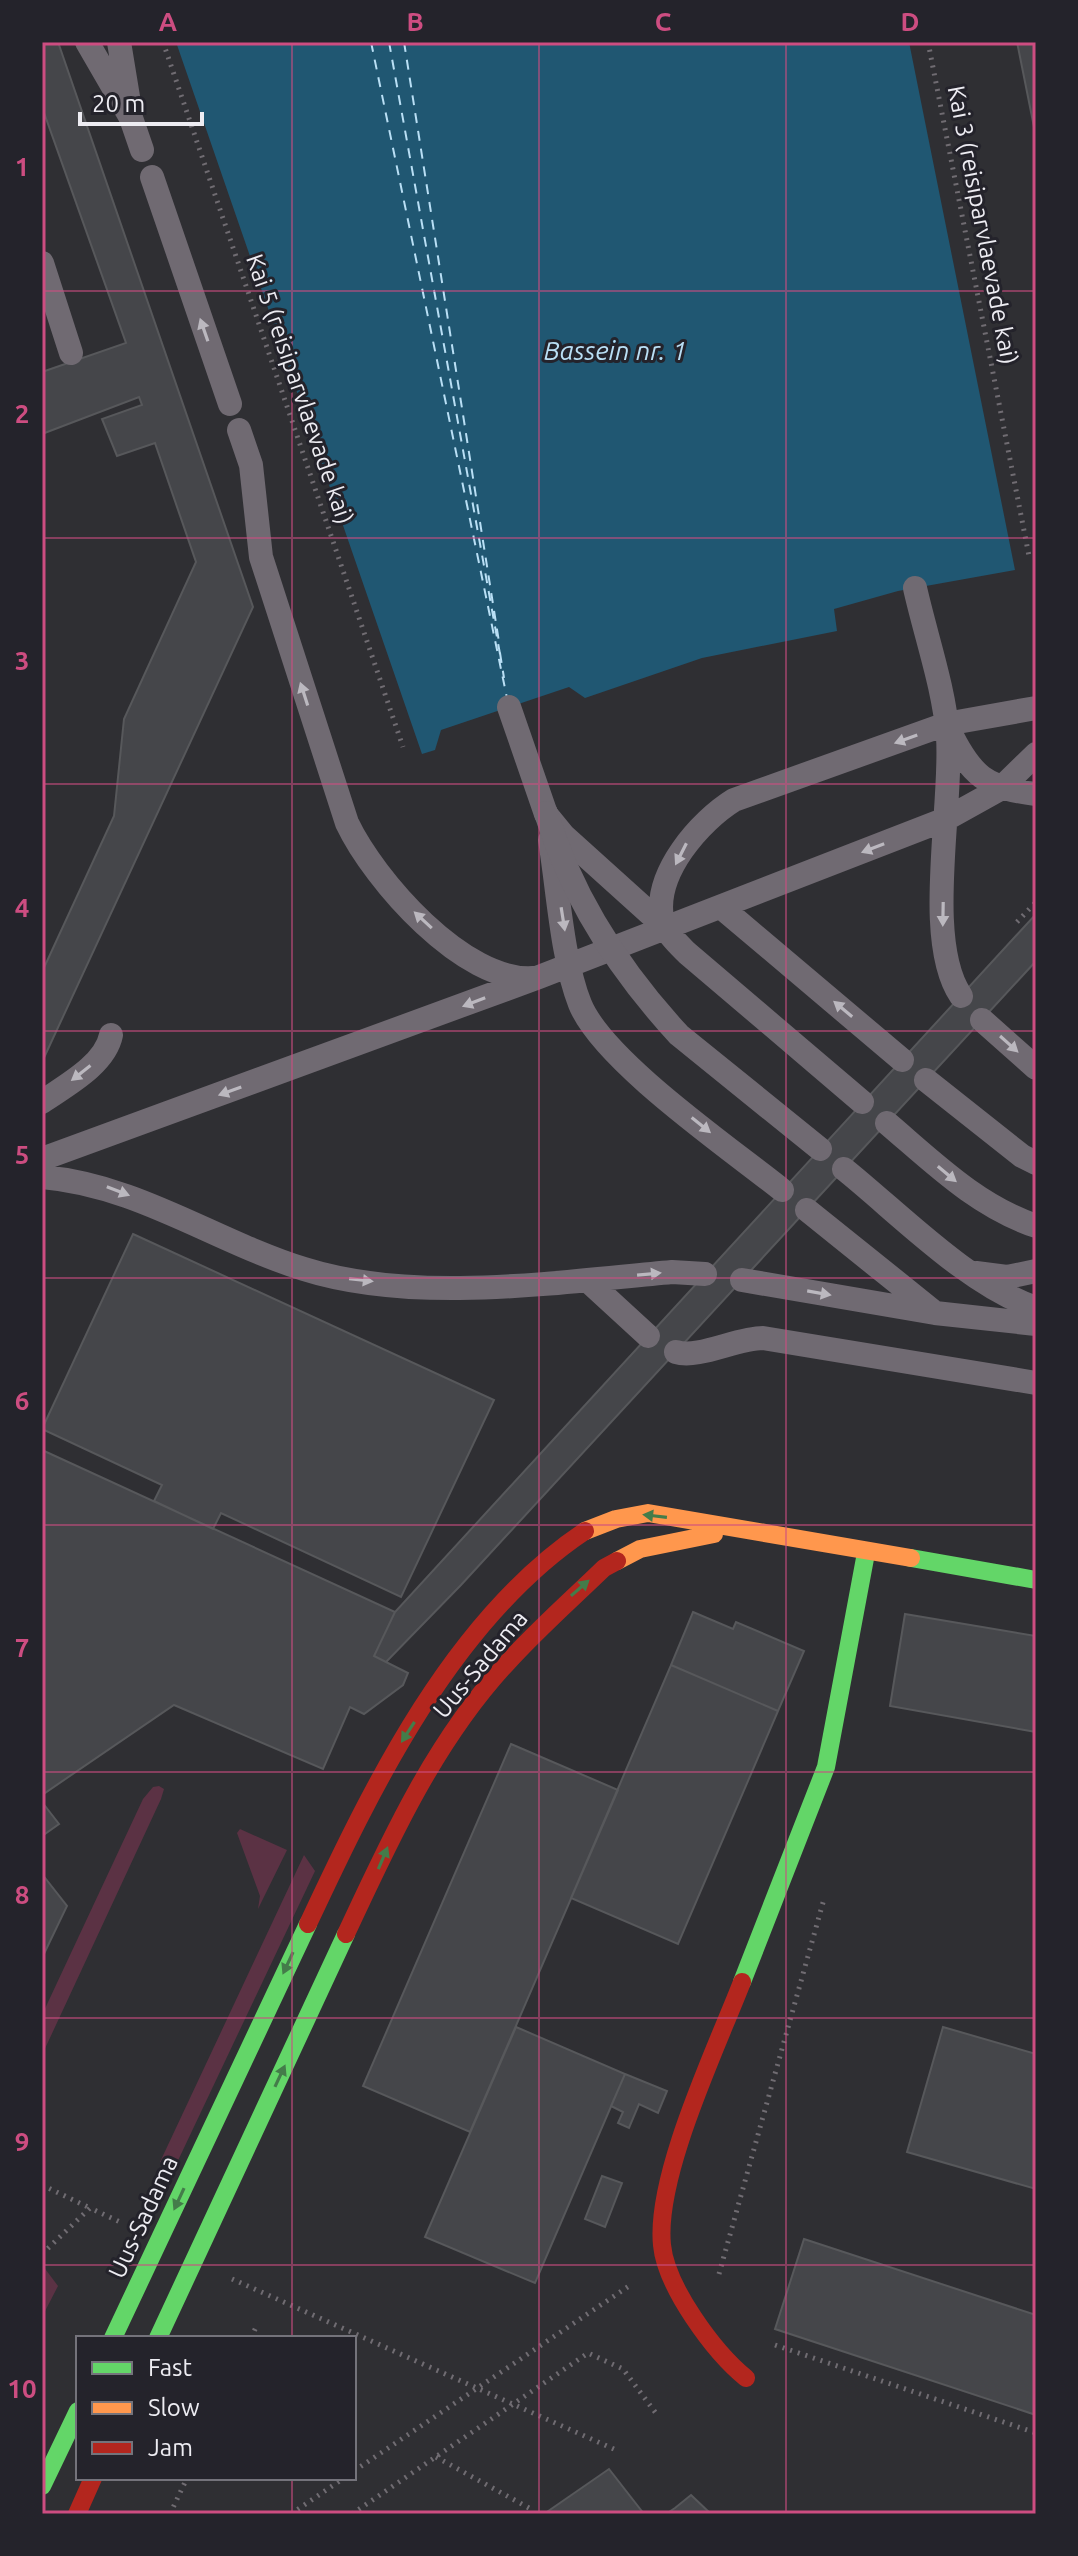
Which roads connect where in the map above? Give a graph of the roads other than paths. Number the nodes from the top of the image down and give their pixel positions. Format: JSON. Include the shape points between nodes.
{"nodes":[{"id":1,"x":87,"y":42,"type":"edge"},
{"id":2,"x":119,"y":42,"type":"edge"},
{"id":3,"x":131,"y":118,"type":"junction"},
{"id":4,"x":142,"y":150,"type":"dead end"},
{"id":5,"x":152,"y":177,"type":"dead end"},
{"id":6,"x":42,"y":263,"type":"edge"},
{"id":7,"x":71,"y":353,"type":"dead end"},
{"id":8,"x":230,"y":404,"type":"dead end"},
{"id":9,"x":239,"y":430,"type":"dead end"},
{"id":10,"x":915,"y":588,"type":"dead end"},
{"id":11,"x":1036,"y":708,"type":"edge"},
{"id":12,"x":946,"y":724,"type":"junction"},
{"id":13,"x":1036,"y":754,"type":"edge"},
{"id":14,"x":1000,"y":789,"type":"junction"},
{"id":15,"x":1036,"y":794,"type":"edge"},
{"id":16,"x":546,"y":814,"type":"junction"},
{"id":17,"x":946,"y":819,"type":"junction"},
{"id":18,"x":721,"y":907,"type":"junction"},
{"id":19,"x":666,"y":928,"type":"junction"},
{"id":20,"x":571,"y":965,"type":"junction"},
{"id":21,"x":539,"y":977,"type":"junction"},
{"id":22,"x":961,"y":996,"type":"dead end"},
{"id":23,"x":982,"y":1020,"type":"dead end"},
{"id":24,"x":111,"y":1035,"type":"dead end"},
{"id":25,"x":902,"y":1060,"type":"dead end"},
{"id":26,"x":1036,"y":1068,"type":"edge"},
{"id":27,"x":926,"y":1080,"type":"dead end"},
{"id":28,"x":42,"y":1102,"type":"edge"},
{"id":29,"x":862,"y":1102,"type":"dead end"},
{"id":30,"x":887,"y":1123,"type":"dead end"},
{"id":31,"x":820,"y":1149,"type":"dead end"},
{"id":32,"x":42,"y":1159,"type":"edge"},
{"id":33,"x":1036,"y":1163,"type":"edge"},
{"id":34,"x":844,"y":1169,"type":"dead end"},
{"id":35,"x":42,"y":1177,"type":"edge"},
{"id":36,"x":782,"y":1190,"type":"dead end"},
{"id":37,"x":807,"y":1210,"type":"dead end"},
{"id":38,"x":1036,"y":1226,"type":"edge"},
{"id":39,"x":970,"y":1271,"type":"junction"},
{"id":40,"x":1036,"y":1271,"type":"edge"},
{"id":41,"x":705,"y":1274,"type":"dead end"},
{"id":42,"x":587,"y":1280,"type":"junction"},
{"id":43,"x":742,"y":1280,"type":"dead end"},
{"id":44,"x":1035,"y":1311,"type":"edge"},
{"id":45,"x":935,"y":1313,"type":"junction"},
{"id":46,"x":648,"y":1336,"type":"dead end"},
{"id":47,"x":676,"y":1352,"type":"dead end"},
{"id":48,"x":1036,"y":1383,"type":"edge"},
{"id":49,"x":732,"y":1530,"type":"junction"},
{"id":50,"x":866,"y":1553,"type":"junction"},
{"id":51,"x":1036,"y":1580,"type":"edge"},
{"id":52,"x":337,"y":1855,"type":"junction"},
{"id":53,"x":350,"y":1926,"type":"junction"},
{"id":54,"x":114,"y":2336,"type":"edge"},
{"id":55,"x":159,"y":2336,"type":"edge"},
{"id":56,"x":746,"y":2378,"type":"dead end"},
{"id":57,"x":76,"y":2415,"type":"edge"},
{"id":58,"x":92,"y":2480,"type":"edge"},
{"id":59,"x":42,"y":2486,"type":"edge"},
{"id":60,"x":77,"y":2514,"type":"edge"}],
"edges":[{"from":1,"to":3,"type":"lane"},
{"from":2,"to":3,"type":"lane"},
{"from":3,"to":4,"type":"lane"},
{"from":8,"to":5,"type":"lane","one_way":true},
{"from":6,"to":7,"type":"lane"},
{"from":21,"to":9,"type":"lane","one_way":true,"via":[[507,975],[458,950],[389,887],[360,851],[261,557],[251,465]]},
{"from":10,"to":12,"type":"lane"},
{"from":11,"to":12,"type":"lane"},
{"from":12,"to":14,"type":"lane","via":[[969,764]]},
{"from":12,"to":17,"type":"lane"},
{"from":12,"to":19,"type":"lane","one_way":true,"via":[[720,808],[681,850],[662,901]]},
{"from":13,"to":14,"type":"lane"},
{"from":14,"to":15,"type":"lane"},
{"from":14,"to":17,"type":"lane"},
{"from":16,"to":19,"type":"lane"},
{"from":16,"to":20,"type":"lane","one_way":true},
{"from":16,"to":31,"type":"lane","bridge":true,"via":[[511,713],[568,877],[616,955],[679,1035]]},
{"from":17,"to":18,"type":"lane","one_way":true},
{"from":17,"to":22,"type":"lane","one_way":true,"via":[[944,943],[949,972]]},
{"from":18,"to":19,"type":"lane"},
{"from":25,"to":18,"type":"lane","one_way":true},
{"from":19,"to":20,"type":"lane"},
{"from":19,"to":29,"type":"lane","via":[[698,963]]},
{"from":20,"to":21,"type":"lane"},
{"from":20,"to":36,"type":"lane","one_way":true,"via":[[580,1005],[610,1047]]},
{"from":21,"to":32,"type":"lane","one_way":true},
{"from":23,"to":26,"type":"lane","one_way":true},
{"from":24,"to":28,"type":"lane","one_way":true,"via":[[91,1066]]},
{"from":27,"to":33,"type":"lane"},
{"from":30,"to":38,"type":"lane","one_way":true,"via":[[965,1189]]},
{"from":34,"to":39,"type":"lane"},
{"from":35,"to":42,"type":"lane","one_way":true,"via":[[106,1187],[281,1261],[327,1275],[429,1286]]},
{"from":37,"to":45,"type":"lane"},
{"from":39,"to":40,"type":"lane","via":[[1007,1277]]},
{"from":39,"to":44,"type":"lane"},
{"from":42,"to":41,"type":"lane","one_way":true},
{"from":42,"to":46,"type":"lane"},
{"from":43,"to":45,"type":"lane","one_way":true},
{"from":44,"to":45,"type":"lane","via":[[980,1319]]},
{"from":47,"to":48,"type":"lane","via":[[689,1354],[763,1338]]},
{"from":49,"to":50,"type":"street","name":"Uus-Sadama"},
{"from":49,"to":52,"type":"street","name":"Uus-Sadama","one_way":true,"via":[[648,1513],[616,1518],[583,1532],[543,1562],[494,1615],[425,1707]]},
{"from":53,"to":49,"type":"street","name":"Uus-Sadama","one_way":true,"via":[[397,1825],[451,1736],[506,1663],[604,1568],[640,1549]]},
{"from":50,"to":51,"type":"street","name":"Uus-Sadama"},
{"from":50,"to":56,"type":"street","via":[[826,1767],[688,2122],[664,2200],[662,2247],[681,2296],[725,2361]]},
{"from":52,"to":53,"type":"street","name":"Uus-Sadama","via":[[350,1887]]},
{"from":52,"to":54,"type":"street","name":"Uus-Sadama","one_way":true},
{"from":55,"to":53,"type":"street","name":"Uus-Sadama","one_way":true},
{"from":57,"to":59,"type":"street"},
{"from":58,"to":60,"type":"street"}]}
